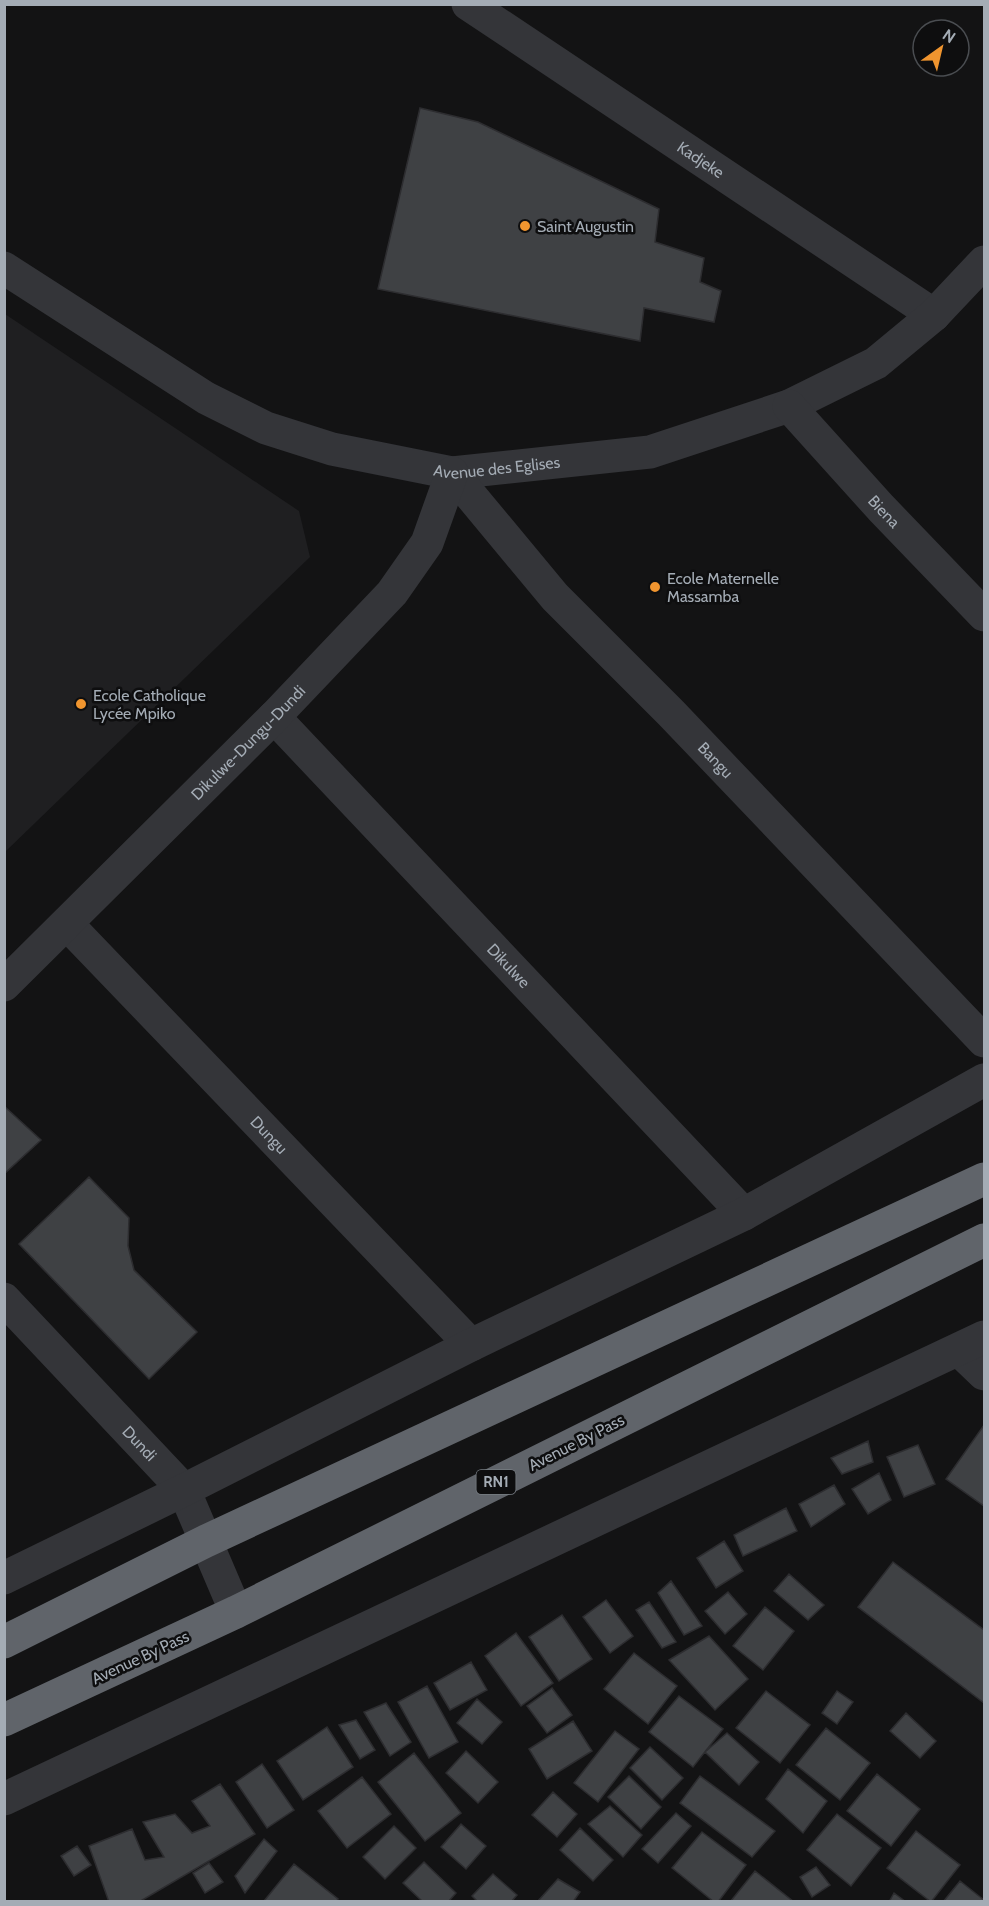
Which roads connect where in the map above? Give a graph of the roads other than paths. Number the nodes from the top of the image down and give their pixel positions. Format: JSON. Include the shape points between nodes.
{"nodes":[{"id":1,"x":468,"y":4,"type":"edge"},
{"id":2,"x":984,"y":262,"type":"edge"},
{"id":3,"x":4,"y":268,"type":"edge"},
{"id":4,"x":934,"y":315,"type":"junction"},
{"id":5,"x":789,"y":406,"type":"junction"},
{"id":6,"x":452,"y":473,"type":"junction"},
{"id":7,"x":984,"y":615,"type":"edge"},
{"id":8,"x":274,"y":717,"type":"junction"},
{"id":9,"x":67,"y":924,"type":"junction"},
{"id":10,"x":4,"y":985,"type":"edge"},
{"id":11,"x":984,"y":1041,"type":"edge"},
{"id":12,"x":984,"y":1080,"type":"edge"},
{"id":13,"x":984,"y":1179,"type":"edge"},
{"id":14,"x":744,"y":1214,"type":"junction"},
{"id":15,"x":984,"y":1240,"type":"edge"},
{"id":16,"x":4,"y":1299,"type":"edge"},
{"id":17,"x":972,"y":1344,"type":"edge"},
{"id":18,"x":471,"y":1345,"type":"junction"},
{"id":19,"x":984,"y":1374,"type":"edge"},
{"id":20,"x":184,"y":1490,"type":"junction"},
{"id":21,"x":206,"y":1542,"type":"junction"},
{"id":22,"x":4,"y":1578,"type":"edge"},
{"id":23,"x":236,"y":1612,"type":"junction"},
{"id":24,"x":4,"y":1642,"type":"edge"},
{"id":25,"x":4,"y":1720,"type":"edge"},
{"id":26,"x":4,"y":1799,"type":"edge"}],
"edges":[{"from":1,"to":4,"type":"street","name":"Kadjeke"},
{"from":2,"to":4,"type":"street","name":"Avenue des Eglises"},
{"from":3,"to":6,"type":"street","name":"Avenue des Eglises","via":[[206,398],[266,428],[332,449]]},
{"from":4,"to":5,"type":"street","name":"Avenue des Eglises","via":[[876,363]]},
{"from":5,"to":6,"type":"street","name":"Avenue des Eglises","via":[[650,452]]},
{"from":5,"to":7,"type":"street","name":"Biena"},
{"from":6,"to":8,"type":"street","name":"Dikulwe-Dungu-Dundi","via":[[427,543],[392,593]]},
{"from":6,"to":11,"type":"street","name":"Bangu","via":[[555,597]]},
{"from":8,"to":9,"type":"street","name":"Dikulwe-Dungu-Dundi"},
{"from":8,"to":14,"type":"street","name":"Dikulwe"},
{"from":9,"to":10,"type":"street","name":"Dikulwe-Dungu-Dundi"},
{"from":9,"to":18,"type":"street","name":"Dungu"},
{"from":12,"to":14,"type":"street"},
{"from":13,"to":21,"type":"highway"},
{"from":14,"to":18,"type":"street"},
{"from":15,"to":23,"type":"highway","name":"Avenue By Pass","number":"RN1"},
{"from":16,"to":20,"type":"street","name":"Dundi"},
{"from":17,"to":19,"type":"street"},
{"from":17,"to":26,"type":"street"},
{"from":18,"to":20,"type":"street"},
{"from":20,"to":21,"type":"street","name":"Dundi"},
{"from":20,"to":22,"type":"street"},
{"from":21,"to":23,"type":"street","name":"Dundi"},
{"from":21,"to":24,"type":"highway"},
{"from":23,"to":25,"type":"highway","name":"Avenue By Pass","number":"RN1"}]}
